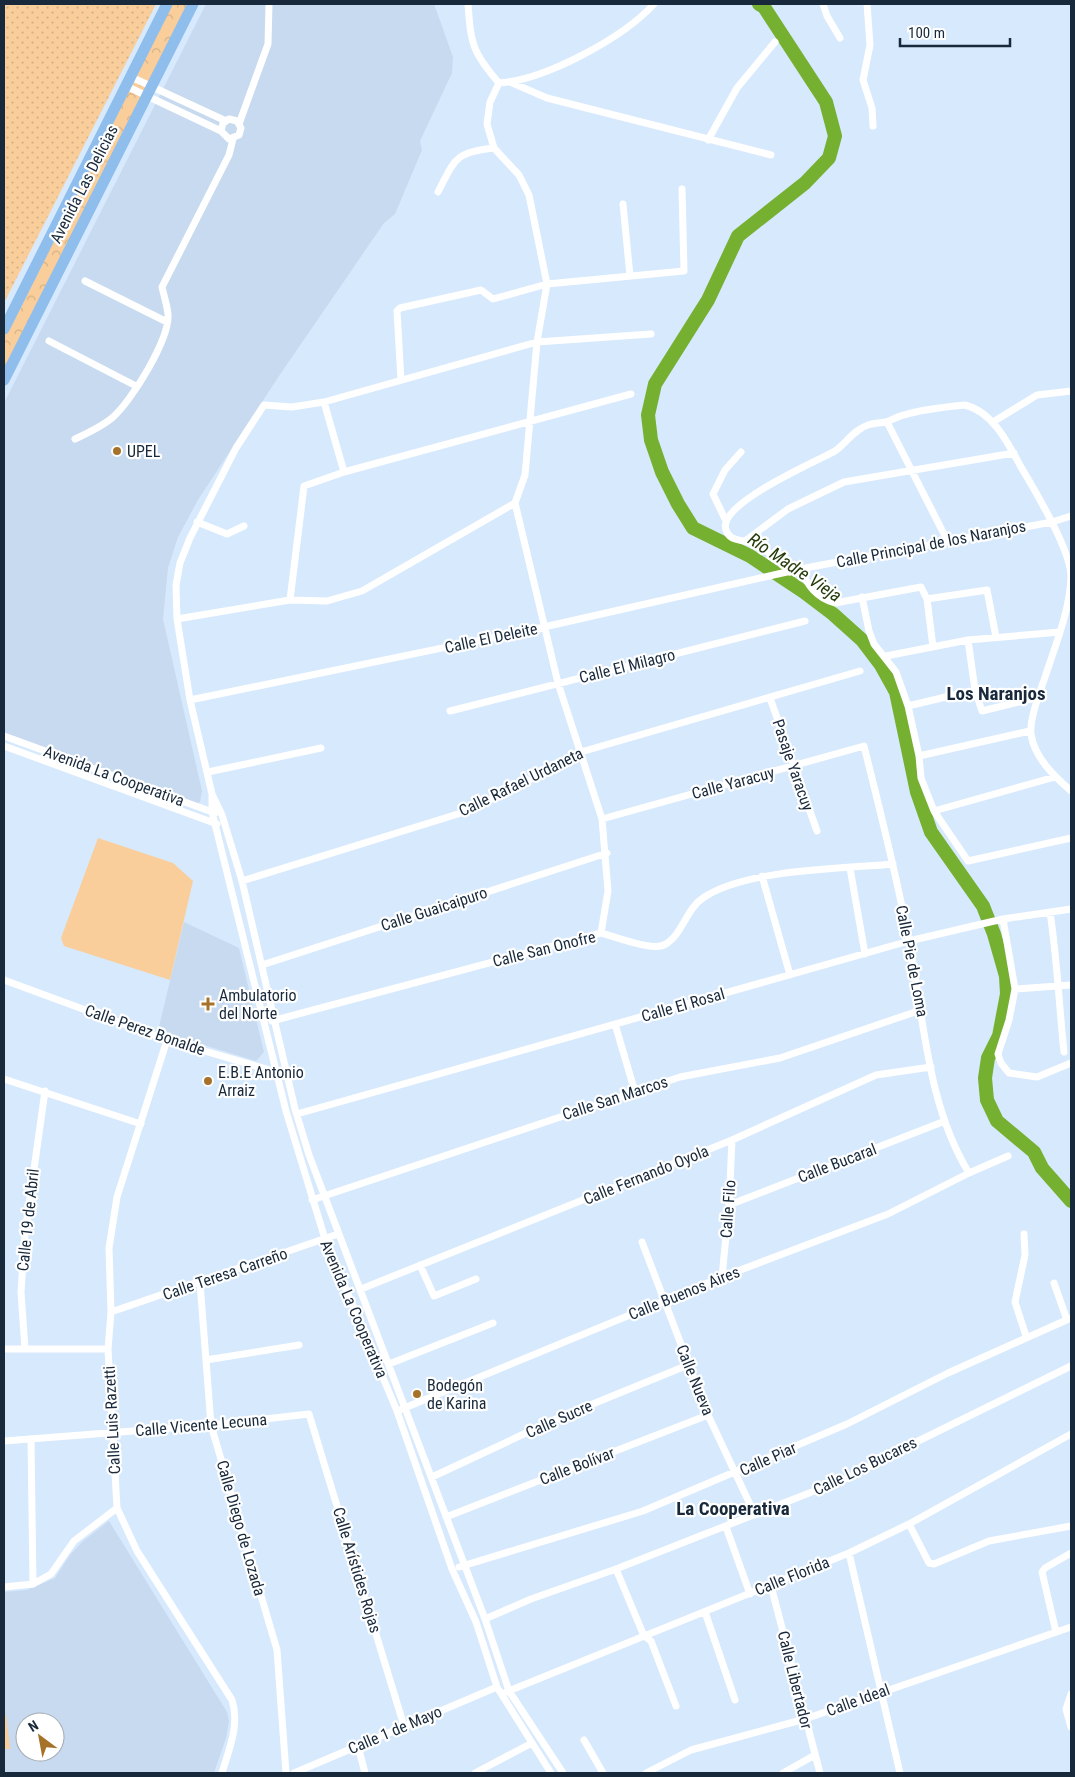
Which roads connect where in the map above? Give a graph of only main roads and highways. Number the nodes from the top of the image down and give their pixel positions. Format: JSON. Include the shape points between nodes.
{"nodes":[{"id":1,"x":167,"y":4,"type":"edge"},
{"id":2,"x":193,"y":4,"type":"edge"},
{"id":3,"x":4,"y":329,"type":"edge"},
{"id":4,"x":4,"y":380,"type":"edge"}],
"edges":[{"from":1,"to":3,"type":"main road","name":"Avenida Las Delicias"},
{"from":2,"to":4,"type":"main road","name":"Avenida Las Delicias"}]}
